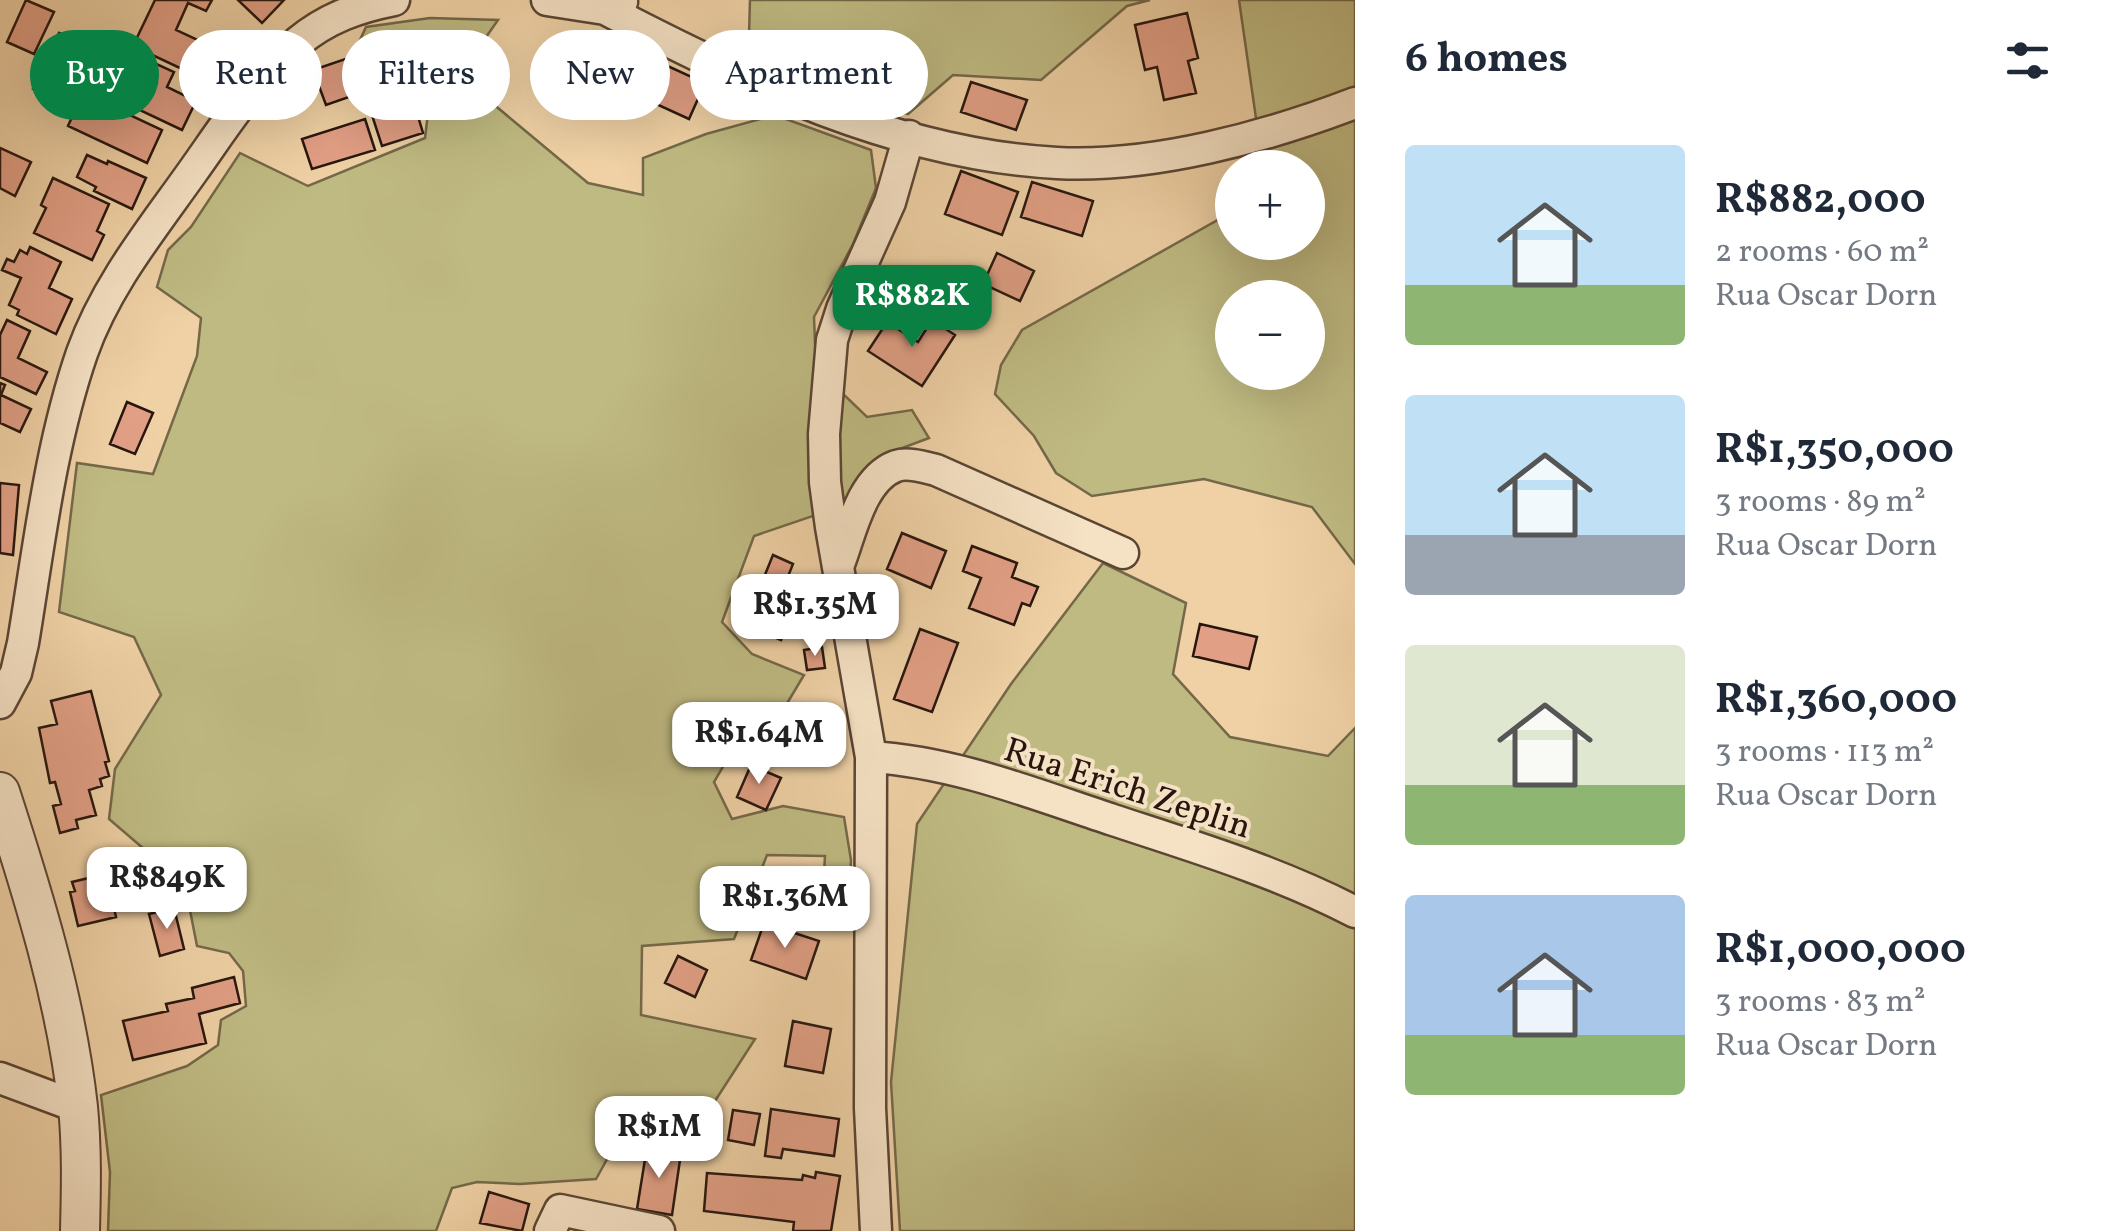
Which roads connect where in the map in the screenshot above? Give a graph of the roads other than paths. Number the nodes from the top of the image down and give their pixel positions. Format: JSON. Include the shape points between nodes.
{"nodes":[{"id":1,"x":394,"y":0,"type":"edge"},
{"id":2,"x":547,"y":0,"type":"edge"},
{"id":3,"x":616,"y":4,"type":"edge"},
{"id":4,"x":1355,"y":103,"type":"edge"},
{"id":5,"x":909,"y":136,"type":"junction"},
{"id":6,"x":1123,"y":553,"type":"dead end"},
{"id":7,"x":838,"y":566,"type":"junction"},
{"id":8,"x":0,"y":703,"type":"edge"},
{"id":9,"x":871,"y":756,"type":"junction"},
{"id":10,"x":0,"y":792,"type":"edge"},
{"id":11,"x":1355,"y":912,"type":"edge"},
{"id":12,"x":0,"y":1078,"type":"edge"},
{"id":13,"x":78,"y":1108,"type":"junction"},
{"id":14,"x":80,"y":1231,"type":"edge"},
{"id":15,"x":550,"y":1231,"type":"edge"},
{"id":16,"x":659,"y":1231,"type":"edge"},
{"id":17,"x":876,"y":1231,"type":"edge"}],
"edges":[{"from":1,"to":8,"type":"street","via":[[329,20],[266,71],[125,266],[82,352],[63,420],[20,658]]},
{"from":2,"to":3,"type":"street"},
{"from":3,"to":5,"type":"street","via":[[683,49]]},
{"from":4,"to":5,"type":"street","via":[[1196,150],[1114,161],[1002,158]]},
{"from":5,"to":7,"type":"street","via":[[890,202],[832,340],[825,482]]},
{"from":6,"to":7,"type":"street","via":[[936,470],[898,465],[870,489]]},
{"from":7,"to":9,"type":"street"},
{"from":9,"to":11,"type":"street","name":"Rua Erich Zeplin","via":[[941,765],[1075,807],[1242,863]]},
{"from":9,"to":17,"type":"street"},
{"from":10,"to":13,"type":"street","via":[[50,958]]},
{"from":12,"to":13,"type":"street"},
{"from":13,"to":14,"type":"street"},
{"from":15,"to":16,"type":"street","via":[[560,1210]]}]}
